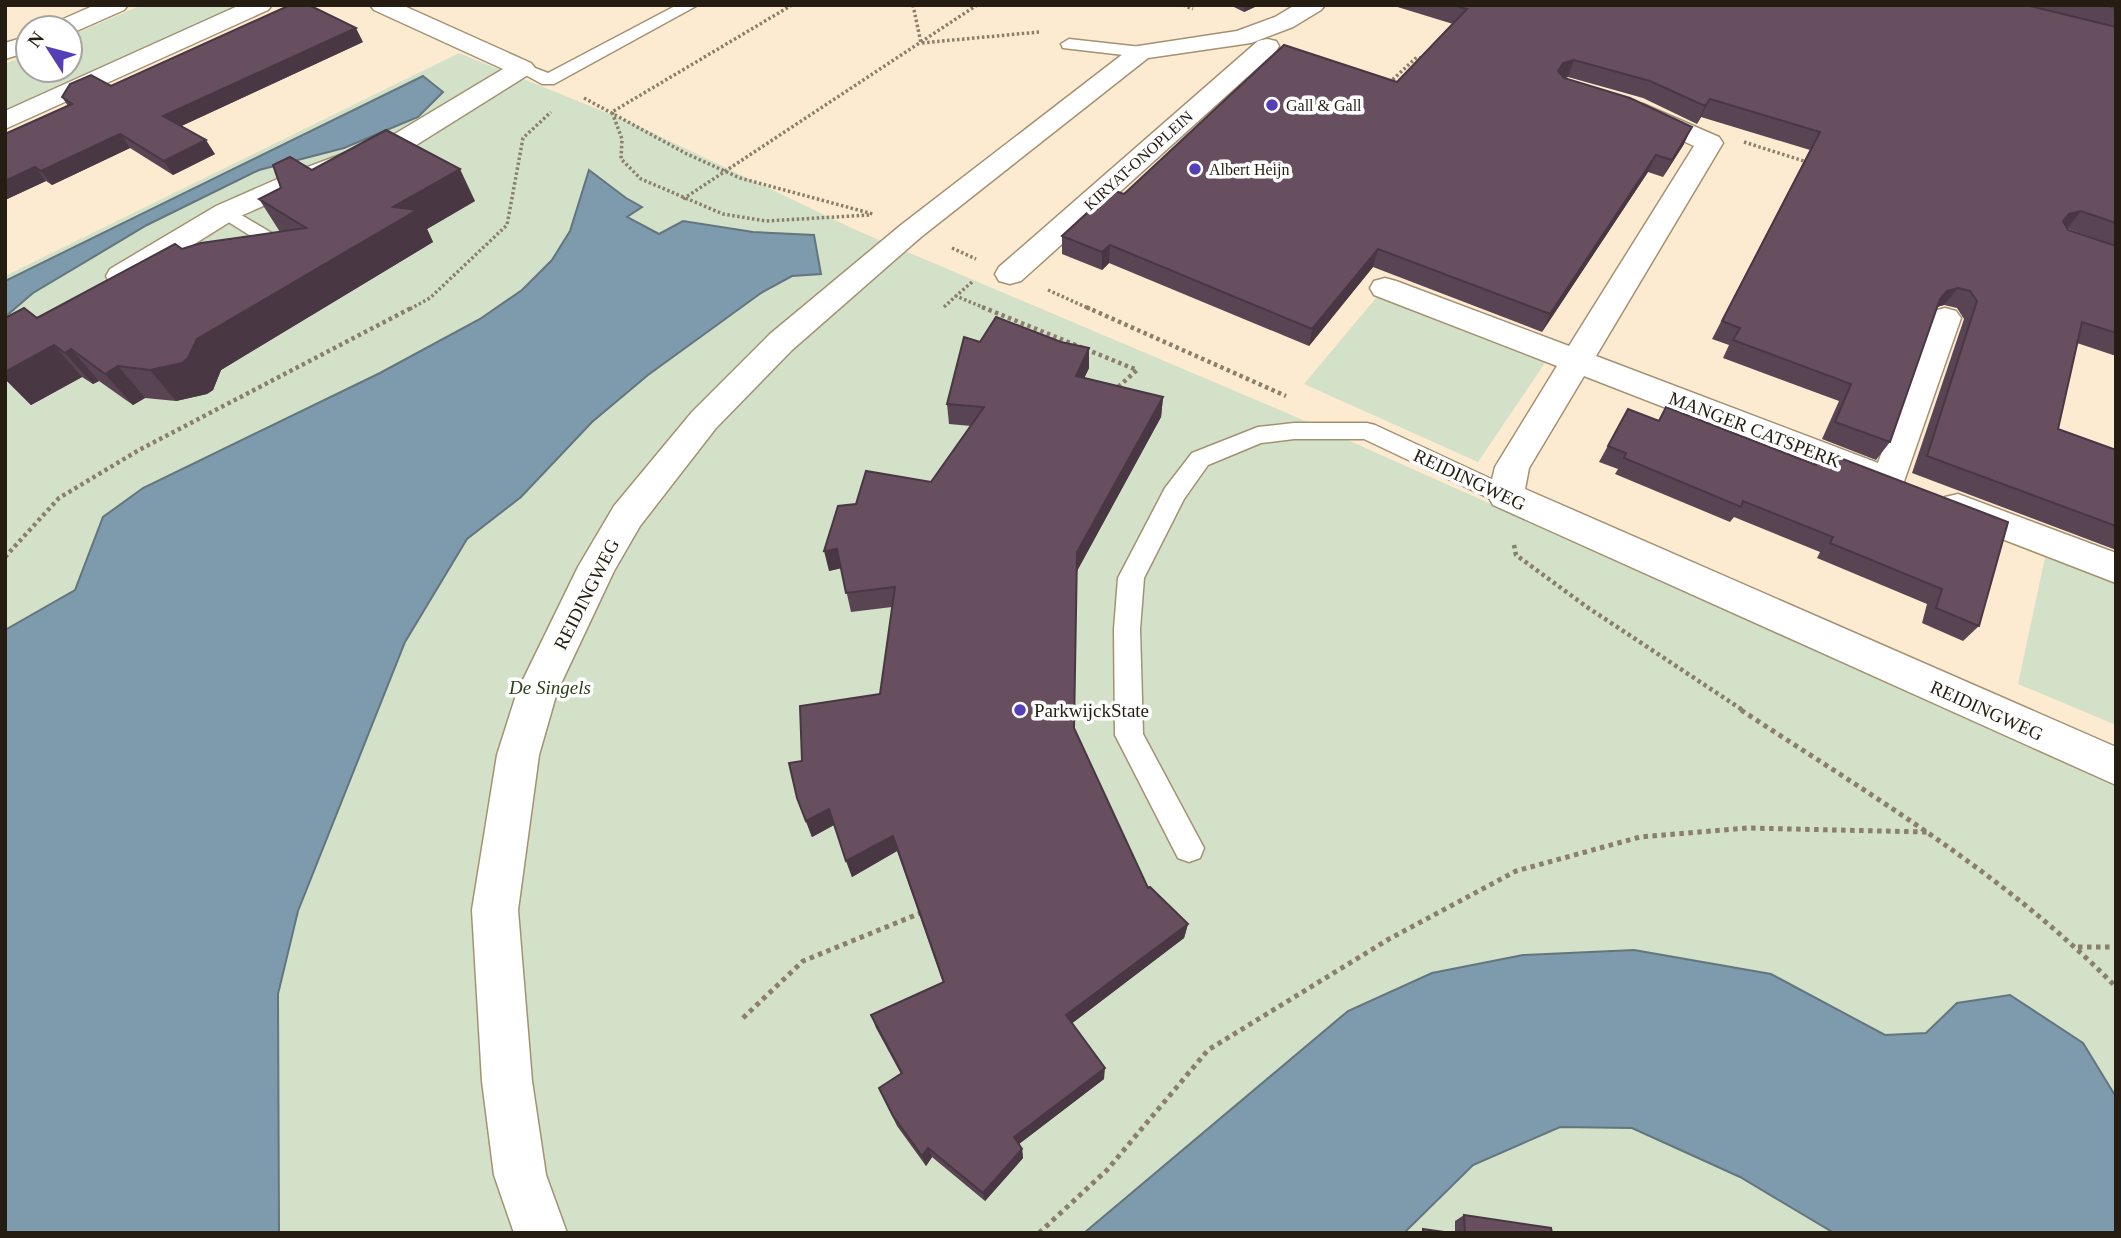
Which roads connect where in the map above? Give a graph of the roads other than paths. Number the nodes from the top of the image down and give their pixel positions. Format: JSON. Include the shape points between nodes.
{"nodes":[{"id":1,"x":116,"y":5,"type":"edge"},
{"id":2,"x":260,"y":5,"type":"edge"},
{"id":3,"x":382,"y":5,"type":"edge"},
{"id":4,"x":690,"y":5,"type":"edge"},
{"id":5,"x":1313,"y":5,"type":"edge"},
{"id":6,"x":84,"y":19,"type":"edge"},
{"id":7,"x":1069,"y":44,"type":"dead end"},
{"id":8,"x":1262,"y":45,"type":"junction"},
{"id":9,"x":1142,"y":52,"type":"junction"},
{"id":10,"x":522,"y":68,"type":"junction"},
{"id":11,"x":1620,"y":103,"type":"edge"},
{"id":12,"x":5,"y":121,"type":"edge"},
{"id":13,"x":226,"y":212,"type":"junction"},
{"id":14,"x":911,"y":231,"type":"joint"},
{"id":15,"x":294,"y":254,"type":"edge"},
{"id":16,"x":1010,"y":274,"type":"dead end"},
{"id":17,"x":1385,"y":288,"type":"dead end"},
{"id":18,"x":98,"y":290,"type":"edge"},
{"id":19,"x":1945,"y":318,"type":"edge"},
{"id":20,"x":1579,"y":361,"type":"junction"},
{"id":21,"x":1910,"y":489,"type":"junction"},
{"id":22,"x":1506,"y":496,"type":"junction"},
{"id":23,"x":2116,"y":568,"type":"edge"},
{"id":24,"x":2116,"y":768,"type":"edge"},
{"id":25,"x":1189,"y":848,"type":"dead end"},
{"id":26,"x":541,"y":1233,"type":"edge"}],
"edges":[{"from":1,"to":6,"type":"street"},
{"from":2,"to":12,"type":"street"},
{"from":3,"to":10,"type":"street"},
{"from":4,"to":10,"type":"lane","via":[[548,80]]},
{"from":5,"to":8,"type":"street","name":"KIRYAT-ONOPLEIN","via":[[1284,22]]},
{"from":7,"to":9,"type":"lane","name":"KIRYAT-ONOPLEIN"},
{"from":8,"to":9,"type":"street","name":"KIRYAT-ONOPLEIN"},
{"from":8,"to":16,"type":"street","name":"KIRYAT-ONOPLEIN"},
{"from":9,"to":14,"type":"street","name":"KIRYAT-ONOPLEIN"},
{"from":10,"to":13,"type":"street","via":[[403,141]]},
{"from":11,"to":20,"type":"street","via":[[1709,143]]},
{"from":13,"to":15,"type":"lane"},
{"from":13,"to":18,"type":"street"},
{"from":14,"to":26,"type":"street","name":"REIDINGWEG","via":[[781,342],[704,420],[627,516],[537,692],[518,755],[495,910],[507,1081],[520,1175]]},
{"from":17,"to":20,"type":"street","name":"MANGER CATSPERK"},
{"from":19,"to":21,"type":"street"},
{"from":20,"to":21,"type":"street","name":"MANGER CATSPERK"},
{"from":20,"to":22,"type":"street","via":[[1512,467]]},
{"from":21,"to":23,"type":"street","name":"MANGER CATSPERK"},
{"from":22,"to":24,"type":"street","name":"REIDINGWEG"},
{"from":22,"to":25,"type":"lane","name":"REIDINGWEG","via":[[1367,431],[1258,435],[1200,459],[1174,495],[1131,578],[1127,629],[1129,735]]}]}
